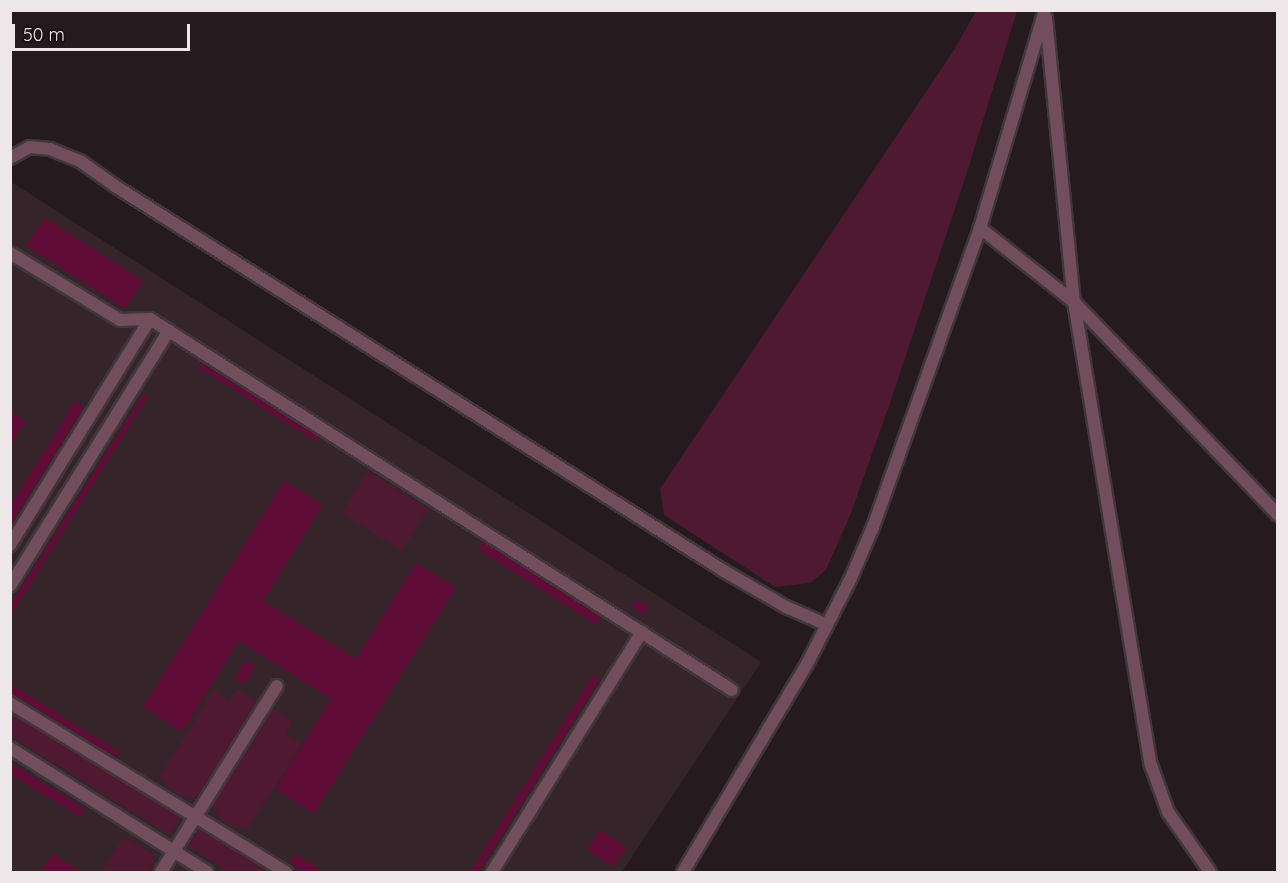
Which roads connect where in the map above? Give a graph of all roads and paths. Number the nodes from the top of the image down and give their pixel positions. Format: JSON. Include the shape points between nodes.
{"nodes":[{"id":1,"x":1046,"y":10,"type":"edge"},
{"id":2,"x":10,"y":158,"type":"edge"},
{"id":3,"x":980,"y":228,"type":"junction"},
{"id":4,"x":10,"y":253,"type":"edge"},
{"id":5,"x":1074,"y":302,"type":"junction"},
{"id":6,"x":150,"y":319,"type":"junction"},
{"id":7,"x":169,"y":331,"type":"junction"},
{"id":8,"x":1278,"y":514,"type":"edge"},
{"id":9,"x":10,"y":545,"type":"edge"},
{"id":10,"x":10,"y":586,"type":"edge"},
{"id":11,"x":827,"y":625,"type":"junction"},
{"id":12,"x":642,"y":632,"type":"junction"},
{"id":13,"x":277,"y":686,"type":"dead end"},
{"id":14,"x":732,"y":690,"type":"dead end"},
{"id":15,"x":10,"y":702,"type":"edge"},
{"id":16,"x":10,"y":748,"type":"edge"},
{"id":17,"x":196,"y":817,"type":"junction"},
{"id":18,"x":174,"y":852,"type":"junction"},
{"id":19,"x":161,"y":873,"type":"edge"},
{"id":20,"x":207,"y":873,"type":"edge"},
{"id":21,"x":286,"y":873,"type":"edge"},
{"id":22,"x":492,"y":873,"type":"edge"},
{"id":23,"x":682,"y":873,"type":"edge"},
{"id":24,"x":1210,"y":873,"type":"edge"}],
"edges":[{"from":1,"to":3,"type":"lane"},
{"from":1,"to":5,"type":"lane"},
{"from":2,"to":11,"type":"lane","via":[[30,147],[50,149],[80,161],[724,571],[786,607]]},
{"from":3,"to":5,"type":"lane"},
{"from":3,"to":11,"type":"lane","via":[[873,527]]},
{"from":4,"to":6,"type":"lane","via":[[120,320]]},
{"from":5,"to":8,"type":"lane"},
{"from":5,"to":24,"type":"lane","via":[[1151,765],[1168,812]]},
{"from":6,"to":7,"type":"lane"},
{"from":6,"to":9,"type":"lane"},
{"from":7,"to":10,"type":"lane"},
{"from":7,"to":12,"type":"lane"},
{"from":11,"to":23,"type":"lane"},
{"from":12,"to":14,"type":"lane"},
{"from":12,"to":22,"type":"lane"},
{"from":13,"to":17,"type":"lane"},
{"from":15,"to":17,"type":"lane"},
{"from":16,"to":18,"type":"lane"},
{"from":17,"to":18,"type":"lane"},
{"from":17,"to":21,"type":"lane"},
{"from":18,"to":19,"type":"lane"},
{"from":18,"to":20,"type":"lane"}]}
